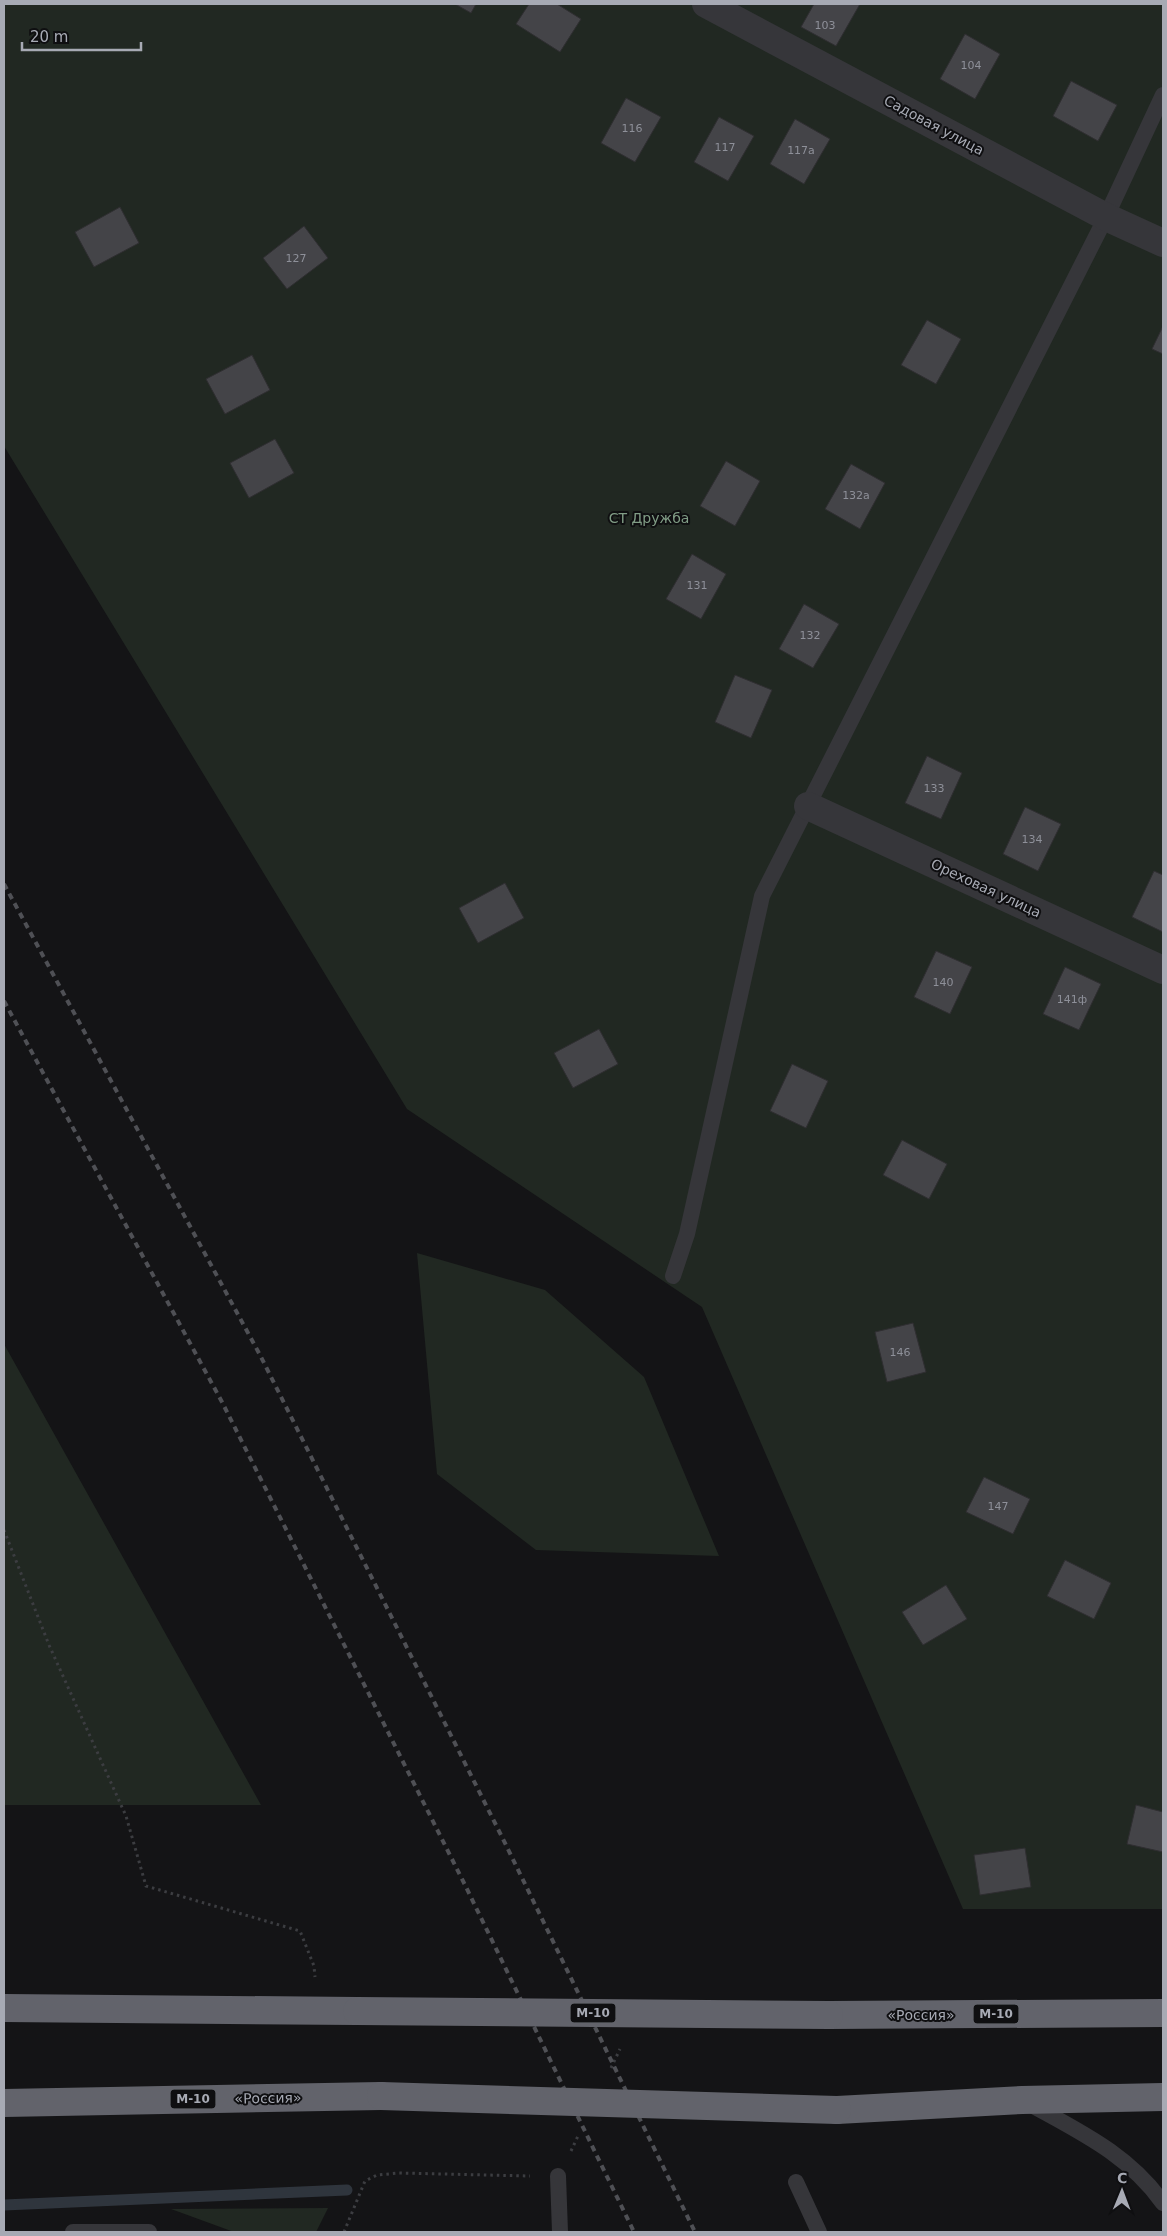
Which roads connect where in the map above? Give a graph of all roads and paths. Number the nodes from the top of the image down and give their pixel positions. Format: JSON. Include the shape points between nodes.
{"nodes":[{"id":1,"x":706,"y":4,"type":"edge"},
{"id":2,"x":1163,"y":94,"type":"edge"},
{"id":3,"x":1106,"y":217,"type":"junction"},
{"id":4,"x":1163,"y":243,"type":"edge"},
{"id":5,"x":808,"y":806,"type":"junction"},
{"id":6,"x":1163,"y":970,"type":"edge"},
{"id":7,"x":673,"y":1276,"type":"dead end"},
{"id":8,"x":4,"y":1530,"type":"edge"},
{"id":9,"x":4,"y":2008,"type":"edge"},
{"id":10,"x":317,"y":2010,"type":"junction"},
{"id":11,"x":1163,"y":2013,"type":"edge"},
{"id":12,"x":1163,"y":2097,"type":"edge"},
{"id":13,"x":1022,"y":2100,"type":"junction"},
{"id":14,"x":4,"y":2103,"type":"edge"},
{"id":15,"x":558,"y":2176,"type":"joint"},
{"id":16,"x":796,"y":2182,"type":"dead end"},
{"id":17,"x":1163,"y":2203,"type":"edge"},
{"id":18,"x":73,"y":2232,"type":"edge"},
{"id":19,"x":149,"y":2232,"type":"edge"},
{"id":20,"x":344,"y":2232,"type":"edge"},
{"id":21,"x":560,"y":2232,"type":"edge"},
{"id":22,"x":820,"y":2232,"type":"edge"}],
"edges":[{"from":1,"to":3,"type":"street","name":"Садовая улица"},
{"from":2,"to":3,"type":"lane"},
{"from":3,"to":4,"type":"street","name":"Садовая улица"},
{"from":3,"to":5,"type":"lane"},
{"from":5,"to":6,"type":"street","name":"Ореховая улица"},
{"from":5,"to":7,"type":"lane","via":[[762,896],[687,1234]]},
{"from":8,"to":10,"type":"path","via":[[49,1646],[126,1816],[146,1886],[300,1931],[314,1966]]},
{"from":9,"to":10,"type":"highway","number":"М-10"},
{"from":10,"to":11,"type":"highway","name":"«Россия»","number":"М-10","bridge":true,"via":[[829,2016]]},
{"from":12,"to":13,"type":"highway","number":"М-10"},
{"from":13,"to":14,"type":"highway","name":"«Россия»","number":"М-10","bridge":true,"via":[[837,2110],[381,2096]]},
{"from":13,"to":17,"type":"lane","via":[[1100,2143],[1128,2163]]},
{"from":15,"to":20,"type":"path","via":[[378,2175],[365,2181]]},
{"from":15,"to":21,"type":"lane"},
{"from":16,"to":22,"type":"lane"},
{"from":18,"to":19,"type":"lane"}]}
